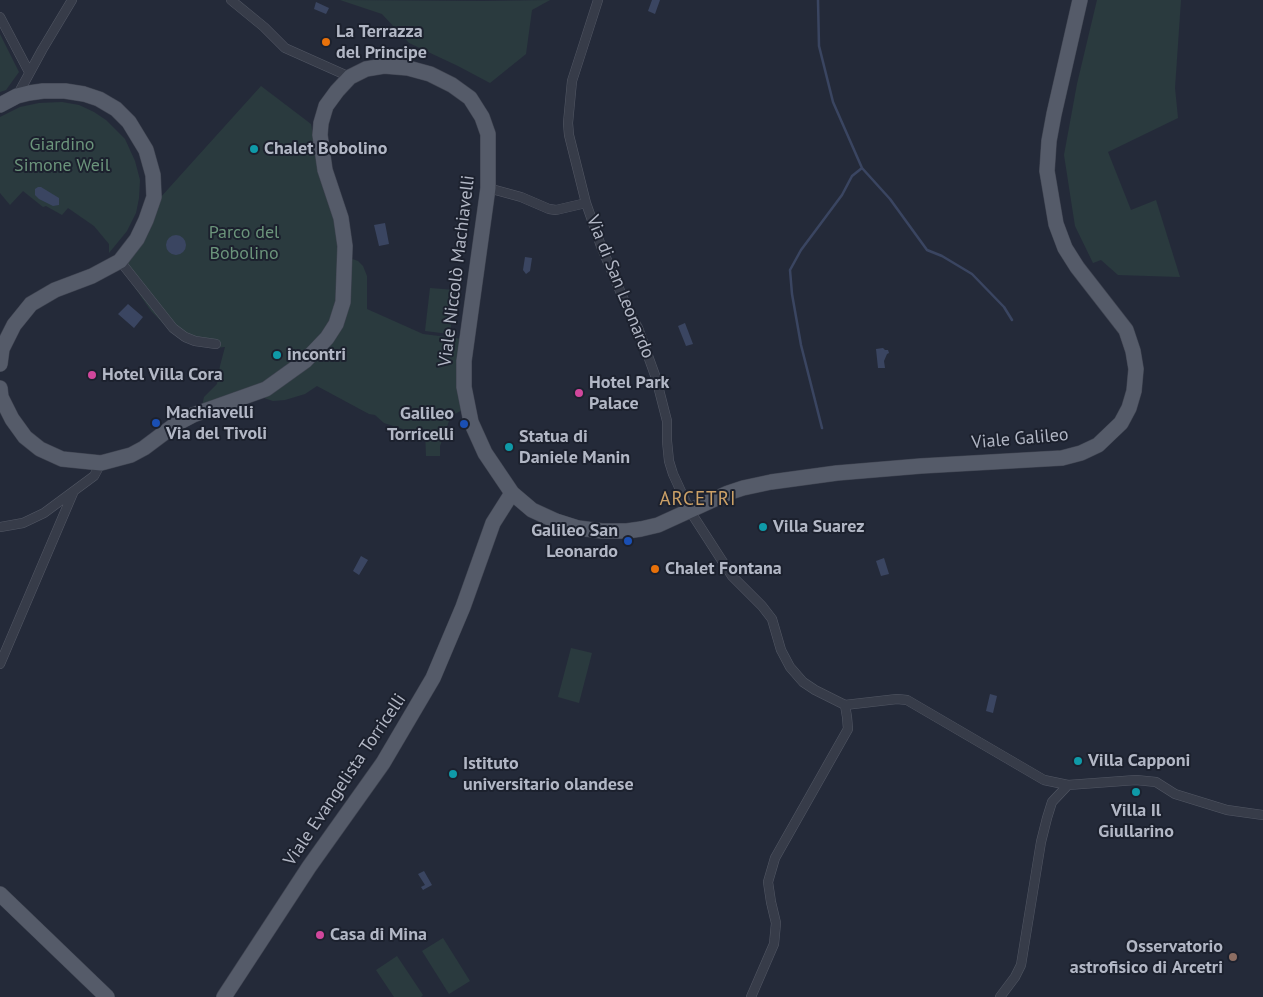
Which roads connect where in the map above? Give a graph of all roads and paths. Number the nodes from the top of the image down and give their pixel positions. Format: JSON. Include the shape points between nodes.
{"nodes":[{"id":1,"x":72,"y":0,"type":"edge"},
{"id":2,"x":231,"y":0,"type":"edge"},
{"id":3,"x":598,"y":0,"type":"edge"},
{"id":4,"x":1080,"y":0,"type":"edge"},
{"id":5,"x":0,"y":17,"type":"edge"},
{"id":6,"x":29,"y":72,"type":"junction"},
{"id":7,"x":350,"y":77,"type":"junction"},
{"id":8,"x":16,"y":96,"type":"junction"},
{"id":9,"x":0,"y":105,"type":"edge"},
{"id":10,"x":488,"y":188,"type":"junction"},
{"id":11,"x":586,"y":203,"type":"junction"},
{"id":12,"x":120,"y":260,"type":"junction"},
{"id":13,"x":216,"y":344,"type":"dead end"},
{"id":14,"x":0,"y":364,"type":"edge"},
{"id":15,"x":0,"y":388,"type":"edge"},
{"id":16,"x":101,"y":463,"type":"junction"},
{"id":17,"x":73,"y":493,"type":"junction"},
{"id":18,"x":512,"y":493,"type":"junction"},
{"id":19,"x":690,"y":511,"type":"junction"},
{"id":20,"x":0,"y":527,"type":"edge"},
{"id":21,"x":0,"y":664,"type":"edge"},
{"id":22,"x":845,"y":705,"type":"junction"},
{"id":23,"x":1068,"y":785,"type":"junction"},
{"id":24,"x":1263,"y":815,"type":"edge"},
{"id":25,"x":0,"y":894,"type":"edge"},
{"id":26,"x":107,"y":997,"type":"edge"},
{"id":27,"x":224,"y":997,"type":"edge"},
{"id":28,"x":752,"y":997,"type":"edge"},
{"id":29,"x":1000,"y":997,"type":"edge"}],
"edges":[{"from":1,"to":6,"type":"street"},
{"from":2,"to":7,"type":"street","via":[[285,48]]},
{"from":3,"to":11,"type":"street","name":"Via di San Leonardo","via":[[572,80],[568,123]]},
{"from":4,"to":19,"type":"main road","name":"Viale Galileo","via":[[1054,114],[1046,171],[1056,224],[1065,248],[1126,330],[1133,351],[1136,369],[1134,391],[1121,423],[1098,445],[1062,458],[920,466],[794,478],[743,488]]},
{"from":5,"to":6,"type":"street"},
{"from":6,"to":8,"type":"street"},
{"from":7,"to":10,"type":"main road","name":"Viale Niccolò Machiavelli","via":[[366,69],[384,66],[408,68],[430,74],[470,98],[488,134]]},
{"from":7,"to":16,"type":"main road","name":"Viale Niccolò Machiavelli","via":[[326,106],[320,135],[325,170],[341,218],[345,246],[343,302],[336,324],[305,361],[266,389],[193,416],[131,455]]},
{"from":8,"to":9,"type":"main road"},
{"from":8,"to":12,"type":"main road","via":[[43,91],[84,94],[116,109],[138,134],[146,150],[154,197],[137,239]]},
{"from":10,"to":11,"type":"street","via":[[556,210]]},
{"from":10,"to":18,"type":"main road","name":"Viale Niccolò Machiavelli","via":[[464,361],[464,387],[470,420],[484,453]]},
{"from":11,"to":19,"type":"street","name":"Via di San Leonardo","via":[[656,378],[667,421],[672,474]]},
{"from":12,"to":13,"type":"street","via":[[173,328],[195,341]]},
{"from":12,"to":14,"type":"main road","via":[[31,304],[14,325],[2,349]]},
{"from":15,"to":16,"type":"main road","name":"Viale Niccolò Machiavelli","via":[[12,419],[25,437],[40,449],[62,459]]},
{"from":16,"to":17,"type":"street","via":[[94,476]]},
{"from":17,"to":20,"type":"street","via":[[30,520]]},
{"from":17,"to":21,"type":"street"},
{"from":18,"to":19,"type":"main road","name":"Viale Galileo","via":[[532,510],[556,521],[602,531],[641,530]]},
{"from":18,"to":27,"type":"main road","name":"Viale Evangelista Torricelli","via":[[496,517],[433,678],[383,763],[309,867]]},
{"from":19,"to":22,"type":"street","name":"Via di San Leonardo","via":[[732,576],[772,619],[790,667],[803,682]]},
{"from":22,"to":23,"type":"street","via":[[906,700],[1044,780]]},
{"from":22,"to":28,"type":"street","via":[[848,729],[775,858],[768,882],[776,923],[774,944]]},
{"from":23,"to":24,"type":"street","via":[[1136,780],[1156,782],[1176,794],[1227,810]]},
{"from":23,"to":29,"type":"street","via":[[1052,802],[1047,818],[1022,965]]},
{"from":25,"to":26,"type":"main road"}]}
